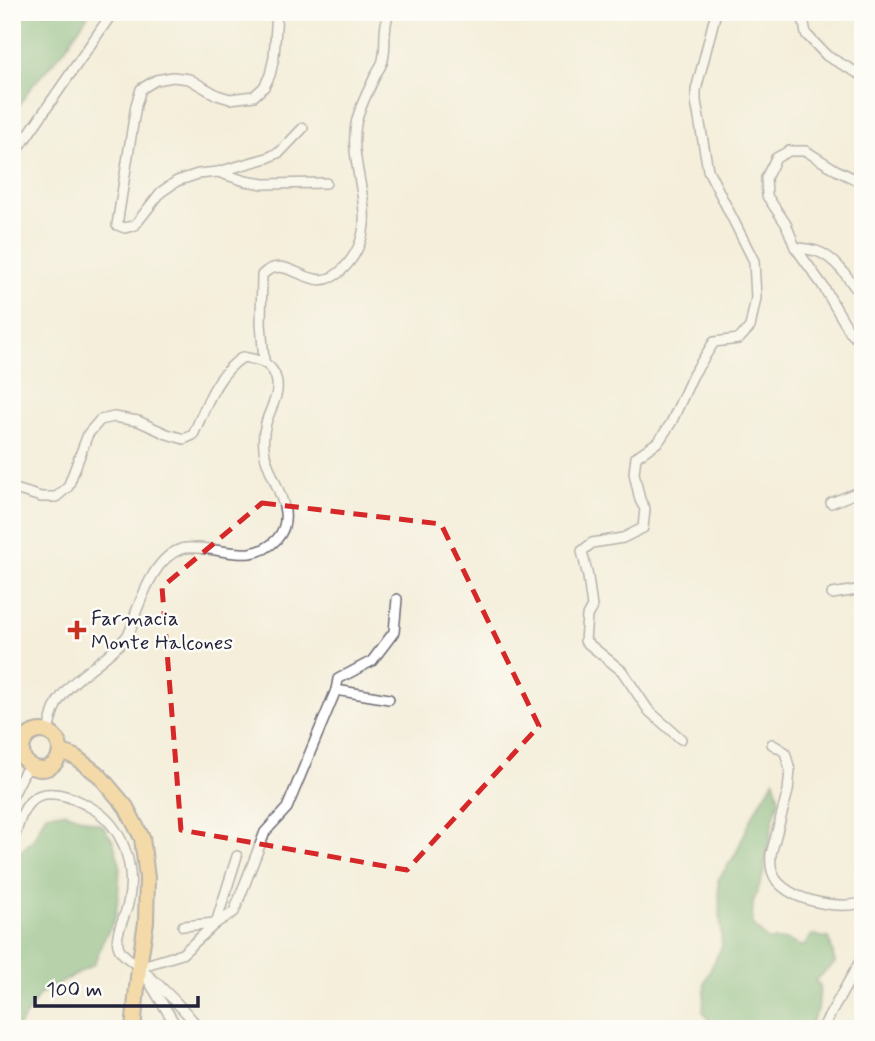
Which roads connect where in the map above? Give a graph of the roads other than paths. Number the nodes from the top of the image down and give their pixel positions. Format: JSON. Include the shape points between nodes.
{"nodes":[{"id":1,"x":113,"y":12,"type":"edge"},
{"id":2,"x":277,"y":12,"type":"edge"},
{"id":3,"x":389,"y":12,"type":"edge"},
{"id":4,"x":716,"y":12,"type":"edge"},
{"id":5,"x":802,"y":12,"type":"edge"},
{"id":6,"x":863,"y":76,"type":"edge"},
{"id":7,"x":303,"y":128,"type":"dead end"},
{"id":8,"x":12,"y":158,"type":"edge"},
{"id":9,"x":218,"y":172,"type":"junction"},
{"id":10,"x":326,"y":183,"type":"dead end"},
{"id":11,"x":863,"y":183,"type":"edge"},
{"id":12,"x":796,"y":247,"type":"junction"},
{"id":13,"x":863,"y":299,"type":"edge"},
{"id":14,"x":863,"y":345,"type":"edge"},
{"id":15,"x":264,"y":361,"type":"junction"},
{"id":16,"x":12,"y":488,"type":"edge"},
{"id":17,"x":863,"y":490,"type":"edge"},
{"id":18,"x":831,"y":503,"type":"dead end"},
{"id":19,"x":863,"y":589,"type":"edge"},
{"id":20,"x":832,"y":594,"type":"dead end"},
{"id":21,"x":397,"y":599,"type":"dead end"},
{"id":22,"x":336,"y":690,"type":"junction"},
{"id":23,"x":389,"y":699,"type":"dead end"},
{"id":24,"x":48,"y":732,"type":"junction"},
{"id":25,"x":681,"y":739,"type":"dead end"},
{"id":26,"x":772,"y":744,"type":"dead end"},
{"id":27,"x":17,"y":749,"type":"edge"},
{"id":28,"x":61,"y":751,"type":"junction"},
{"id":29,"x":31,"y":766,"type":"junction"},
{"id":30,"x":12,"y":797,"type":"edge"},
{"id":31,"x":12,"y":844,"type":"edge"},
{"id":32,"x":237,"y":856,"type":"dead end"},
{"id":33,"x":863,"y":903,"type":"edge"},
{"id":34,"x":216,"y":923,"type":"junction"},
{"id":35,"x":183,"y":926,"type":"dead end"},
{"id":36,"x":863,"y":956,"type":"edge"},
{"id":37,"x":139,"y":967,"type":"junction"},
{"id":38,"x":133,"y":1029,"type":"edge"},
{"id":39,"x":178,"y":1029,"type":"edge"},
{"id":40,"x":200,"y":1029,"type":"edge"},
{"id":41,"x":822,"y":1029,"type":"edge"}],
"edges":[{"from":1,"to":8,"type":"street"},
{"from":2,"to":9,"type":"street","via":[[270,75],[254,96],[230,99],[189,79],[173,77],[141,89],[117,226],[135,225],[161,192],[177,181]]},
{"from":3,"to":15,"type":"street","via":[[383,60],[356,125],[365,211],[358,248],[329,279],[310,279],[276,266],[261,275]]},
{"from":4,"to":25,"type":"street","via":[[696,102],[708,170],[754,261],[756,298],[750,327],[739,339],[714,342],[659,441],[636,457],[634,472],[645,509],[643,528],[624,538],[592,543],[582,551],[592,607],[585,641],[622,671],[649,711]]},
{"from":5,"to":6,"type":"street","via":[[806,34],[827,56]]},
{"from":7,"to":9,"type":"street","via":[[280,152]]},
{"from":9,"to":10,"type":"street","via":[[264,184]]},
{"from":11,"to":12,"type":"street","via":[[806,151],[789,151],[776,158],[766,178],[766,196]]},
{"from":12,"to":13,"type":"street","via":[[820,253],[834,263]]},
{"from":12,"to":14,"type":"street"},
{"from":15,"to":16,"type":"street","via":[[243,357],[230,365],[193,435],[184,439],[138,421],[100,420],[88,434],[68,487],[56,497]]},
{"from":15,"to":24,"type":"street","via":[[276,379],[277,395],[265,425],[264,443],[285,508],[286,521],[278,537],[252,554],[183,548],[169,555],[157,567],[128,635],[60,697]]},
{"from":17,"to":18,"type":"street"},
{"from":19,"to":20,"type":"street"},
{"from":21,"to":22,"type":"street","via":[[394,632],[372,661],[338,679]]},
{"from":22,"to":23,"type":"street"},
{"from":22,"to":34,"type":"street","via":[[287,808],[265,832],[234,912]]},
{"from":24,"to":27,"type":"main road","via":[[36,731]]},
{"from":24,"to":28,"type":"main road","via":[[57,738]]},
{"from":26,"to":33,"type":"street","via":[[785,752],[790,770],[771,854],[773,873],[794,893],[823,904]]},
{"from":27,"to":29,"type":"main road"},
{"from":28,"to":29,"type":"main road","via":[[50,767]]},
{"from":28,"to":37,"type":"main road","via":[[99,775],[126,807],[142,838],[147,889]]},
{"from":29,"to":30,"type":"street"},
{"from":31,"to":37,"type":"street","via":[[27,804],[45,794],[79,801],[112,824],[126,852],[130,875],[117,941],[121,952]]},
{"from":32,"to":34,"type":"street"},
{"from":34,"to":35,"type":"street"},
{"from":34,"to":37,"type":"street","via":[[182,954]]},
{"from":36,"to":41,"type":"street"},
{"from":37,"to":38,"type":"main road"},
{"from":37,"to":39,"type":"street"},
{"from":37,"to":40,"type":"street"}]}
